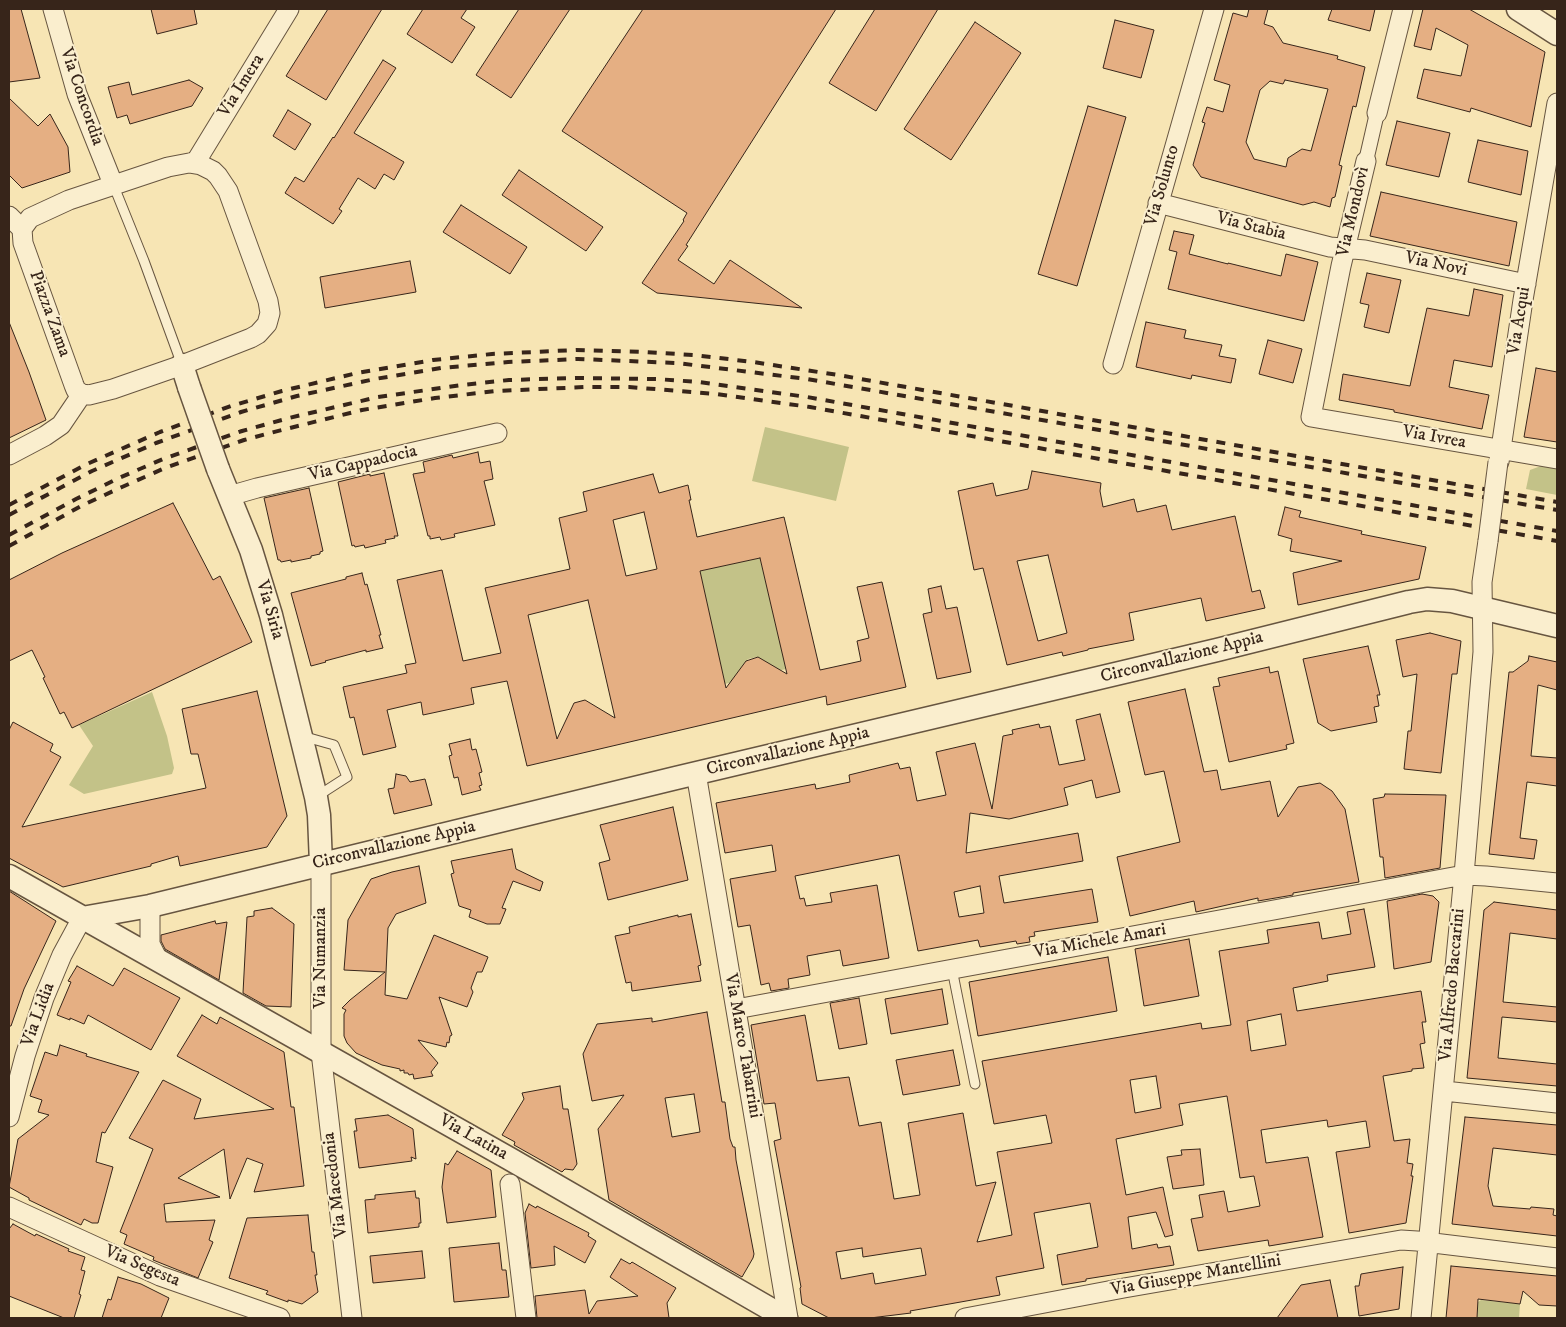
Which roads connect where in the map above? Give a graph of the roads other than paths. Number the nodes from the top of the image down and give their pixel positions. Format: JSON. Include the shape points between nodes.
{"nodes":[{"id":1,"x":53,"y":9,"type":"edge"},
{"id":2,"x":290,"y":9,"type":"edge"},
{"id":3,"x":1214,"y":9,"type":"edge"},
{"id":4,"x":1403,"y":9,"type":"edge"},
{"id":5,"x":1518,"y":9,"type":"edge"},
{"id":6,"x":1557,"y":34,"type":"edge"},
{"id":7,"x":1557,"y":103,"type":"edge"},
{"id":8,"x":1377,"y":113,"type":"joint"},
{"id":9,"x":1366,"y":161,"type":"joint"},
{"id":10,"x":194,"y":163,"type":"junction"},
{"id":11,"x":113,"y":184,"type":"junction"},
{"id":12,"x":1158,"y":203,"type":"junction"},
{"id":13,"x":15,"y":223,"type":"edge"},
{"id":14,"x":1345,"y":248,"type":"junction"},
{"id":15,"x":1526,"y":284,"type":"junction"},
{"id":16,"x":1113,"y":364,"type":"dead end"},
{"id":17,"x":182,"y":365,"type":"junction"},
{"id":18,"x":82,"y":394,"type":"junction"},
{"id":19,"x":1312,"y":417,"type":"joint"},
{"id":20,"x":497,"y":433,"type":"dead end"},
{"id":21,"x":9,"y":455,"type":"edge"},
{"id":22,"x":1499,"y":456,"type":"junction"},
{"id":23,"x":1557,"y":459,"type":"edge"},
{"id":24,"x":229,"y":496,"type":"junction"},
{"id":25,"x":1482,"y":608,"type":"junction"},
{"id":26,"x":1557,"y":626,"type":"edge"},
{"id":27,"x":301,"y":736,"type":"junction"},
{"id":28,"x":696,"y":774,"type":"junction"},
{"id":29,"x":316,"y":797,"type":"junction"},
{"id":30,"x":322,"y":864,"type":"junction"},
{"id":31,"x":1464,"y":875,"type":"junction"},
{"id":32,"x":9,"y":876,"type":"edge"},
{"id":33,"x":1557,"y":883,"type":"edge"},
{"id":34,"x":150,"y":906,"type":"junction"},
{"id":35,"x":82,"y":918,"type":"junction"},
{"id":36,"x":158,"y":960,"type":"junction"},
{"id":37,"x":952,"y":968,"type":"junction"},
{"id":38,"x":736,"y":1008,"type":"junction"},
{"id":39,"x":321,"y":1052,"type":"junction"},
{"id":40,"x":975,"y":1084,"type":"dead end"},
{"id":41,"x":1444,"y":1091,"type":"junction"},
{"id":42,"x":1557,"y":1103,"type":"edge"},
{"id":43,"x":9,"y":1117,"type":"edge"},
{"id":44,"x":510,"y":1184,"type":"dead end"},
{"id":45,"x":9,"y":1207,"type":"edge"},
{"id":46,"x":1428,"y":1242,"type":"junction"},
{"id":47,"x":1557,"y":1258,"type":"edge"},
{"id":48,"x":280,"y":1318,"type":"edge"},
{"id":49,"x":352,"y":1318,"type":"edge"},
{"id":50,"x":526,"y":1318,"type":"edge"},
{"id":51,"x":787,"y":1318,"type":"edge"},
{"id":52,"x":965,"y":1318,"type":"edge"},
{"id":53,"x":1421,"y":1318,"type":"edge"}],
"edges":[{"from":1,"to":11,"type":"street","name":"Via Concordia","via":[[77,94]]},
{"from":2,"to":10,"type":"street","name":"Via Imera"},
{"from":3,"to":12,"type":"street","name":"Via Solunto"},
{"from":4,"to":8,"type":"street","name":"Via Mondovì"},
{"from":5,"to":6,"type":"street"},
{"from":7,"to":15,"type":"street","name":"Via Acqui"},
{"from":8,"to":9,"type":"street","name":"Via Mondovì"},
{"from":9,"to":14,"type":"street","name":"Via Mondovì"},
{"from":10,"to":11,"type":"street","name":"Piazza Zama","via":[[178,164]]},
{"from":10,"to":17,"type":"street","via":[[213,171],[228,191],[270,313],[266,324],[252,338]]},
{"from":11,"to":13,"type":"street","name":"Piazza Zama"},
{"from":11,"to":17,"type":"lane"},
{"from":12,"to":14,"type":"street","name":"Via Stabia"},
{"from":12,"to":16,"type":"street","name":"Via Solunto"},
{"from":13,"to":18,"type":"street","name":"Piazza Zama","via":[[74,385]]},
{"from":14,"to":15,"type":"street","name":"Via Novi"},
{"from":14,"to":19,"type":"street","name":"Via Mondovì"},
{"from":15,"to":22,"type":"street","name":"Via Acqui"},
{"from":17,"to":18,"type":"street","via":[[104,391]]},
{"from":17,"to":24,"type":"street","name":"Via Siria","bridge":true},
{"from":18,"to":21,"type":"street","via":[[61,425]]},
{"from":19,"to":22,"type":"street","name":"Via Ivrea"},
{"from":20,"to":24,"type":"street","name":"Via Cappadocia"},
{"from":22,"to":23,"type":"street","name":"Via Ivrea"},
{"from":22,"to":25,"type":"street","name":"Via Acqui","bridge":true,"via":[[1482,582]]},
{"from":24,"to":27,"type":"street","name":"Via Siria","via":[[267,599]]},
{"from":25,"to":26,"type":"street","name":"Circonvallazione Appia"},
{"from":25,"to":28,"type":"street","name":"Circonvallazione Appia","via":[[1452,601],[1427,599],[1410,602]]},
{"from":25,"to":31,"type":"street","name":"Via Alfredo Baccarini","via":[[1482,652]]},
{"from":27,"to":29,"type":"street","name":"Via Siria"},
{"from":27,"to":29,"type":"lane","via":[[334,745],[346,777]]},
{"from":28,"to":30,"type":"street","name":"Circonvallazione Appia"},
{"from":28,"to":38,"type":"street","name":"Via Marco Tabarrini"},
{"from":29,"to":30,"type":"street","name":"Via Siria"},
{"from":30,"to":34,"type":"street","name":"Circonvallazione Appia"},
{"from":30,"to":39,"type":"street","name":"Via Numanzia"},
{"from":31,"to":33,"type":"street","name":"Via Michele Amari"},
{"from":31,"to":37,"type":"street","name":"Via Michele Amari"},
{"from":31,"to":41,"type":"street","name":"Via Alfredo Baccarini"},
{"from":32,"to":35,"type":"street"},
{"from":34,"to":35,"type":"street","name":"Circonvallazione Appia"},
{"from":34,"to":36,"type":"street","via":[[150,944]]},
{"from":35,"to":36,"type":"street","name":"Via Latina"},
{"from":35,"to":43,"type":"street","name":"Via Lidia","via":[[44,998]]},
{"from":36,"to":39,"type":"street","name":"Via Latina"},
{"from":37,"to":38,"type":"street","name":"Via Michele Amari"},
{"from":37,"to":40,"type":"lane"},
{"from":38,"to":51,"type":"street","name":"Via Marco Tabarrini"},
{"from":39,"to":49,"type":"street","name":"Via Macedonia"},
{"from":39,"to":51,"type":"street","name":"Via Latina"},
{"from":41,"to":42,"type":"street"},
{"from":41,"to":46,"type":"street","name":"Via Alfredo Baccarini"},
{"from":44,"to":50,"type":"street"},
{"from":45,"to":48,"type":"street","name":"Via Segesta","via":[[160,1276]]},
{"from":46,"to":47,"type":"street","name":"Via Giuseppe Mantellini"},
{"from":46,"to":52,"type":"street","name":"Via Giuseppe Mantellini","via":[[1388,1242]]},
{"from":46,"to":53,"type":"street","name":"Via Alfredo Baccarini"}]}
